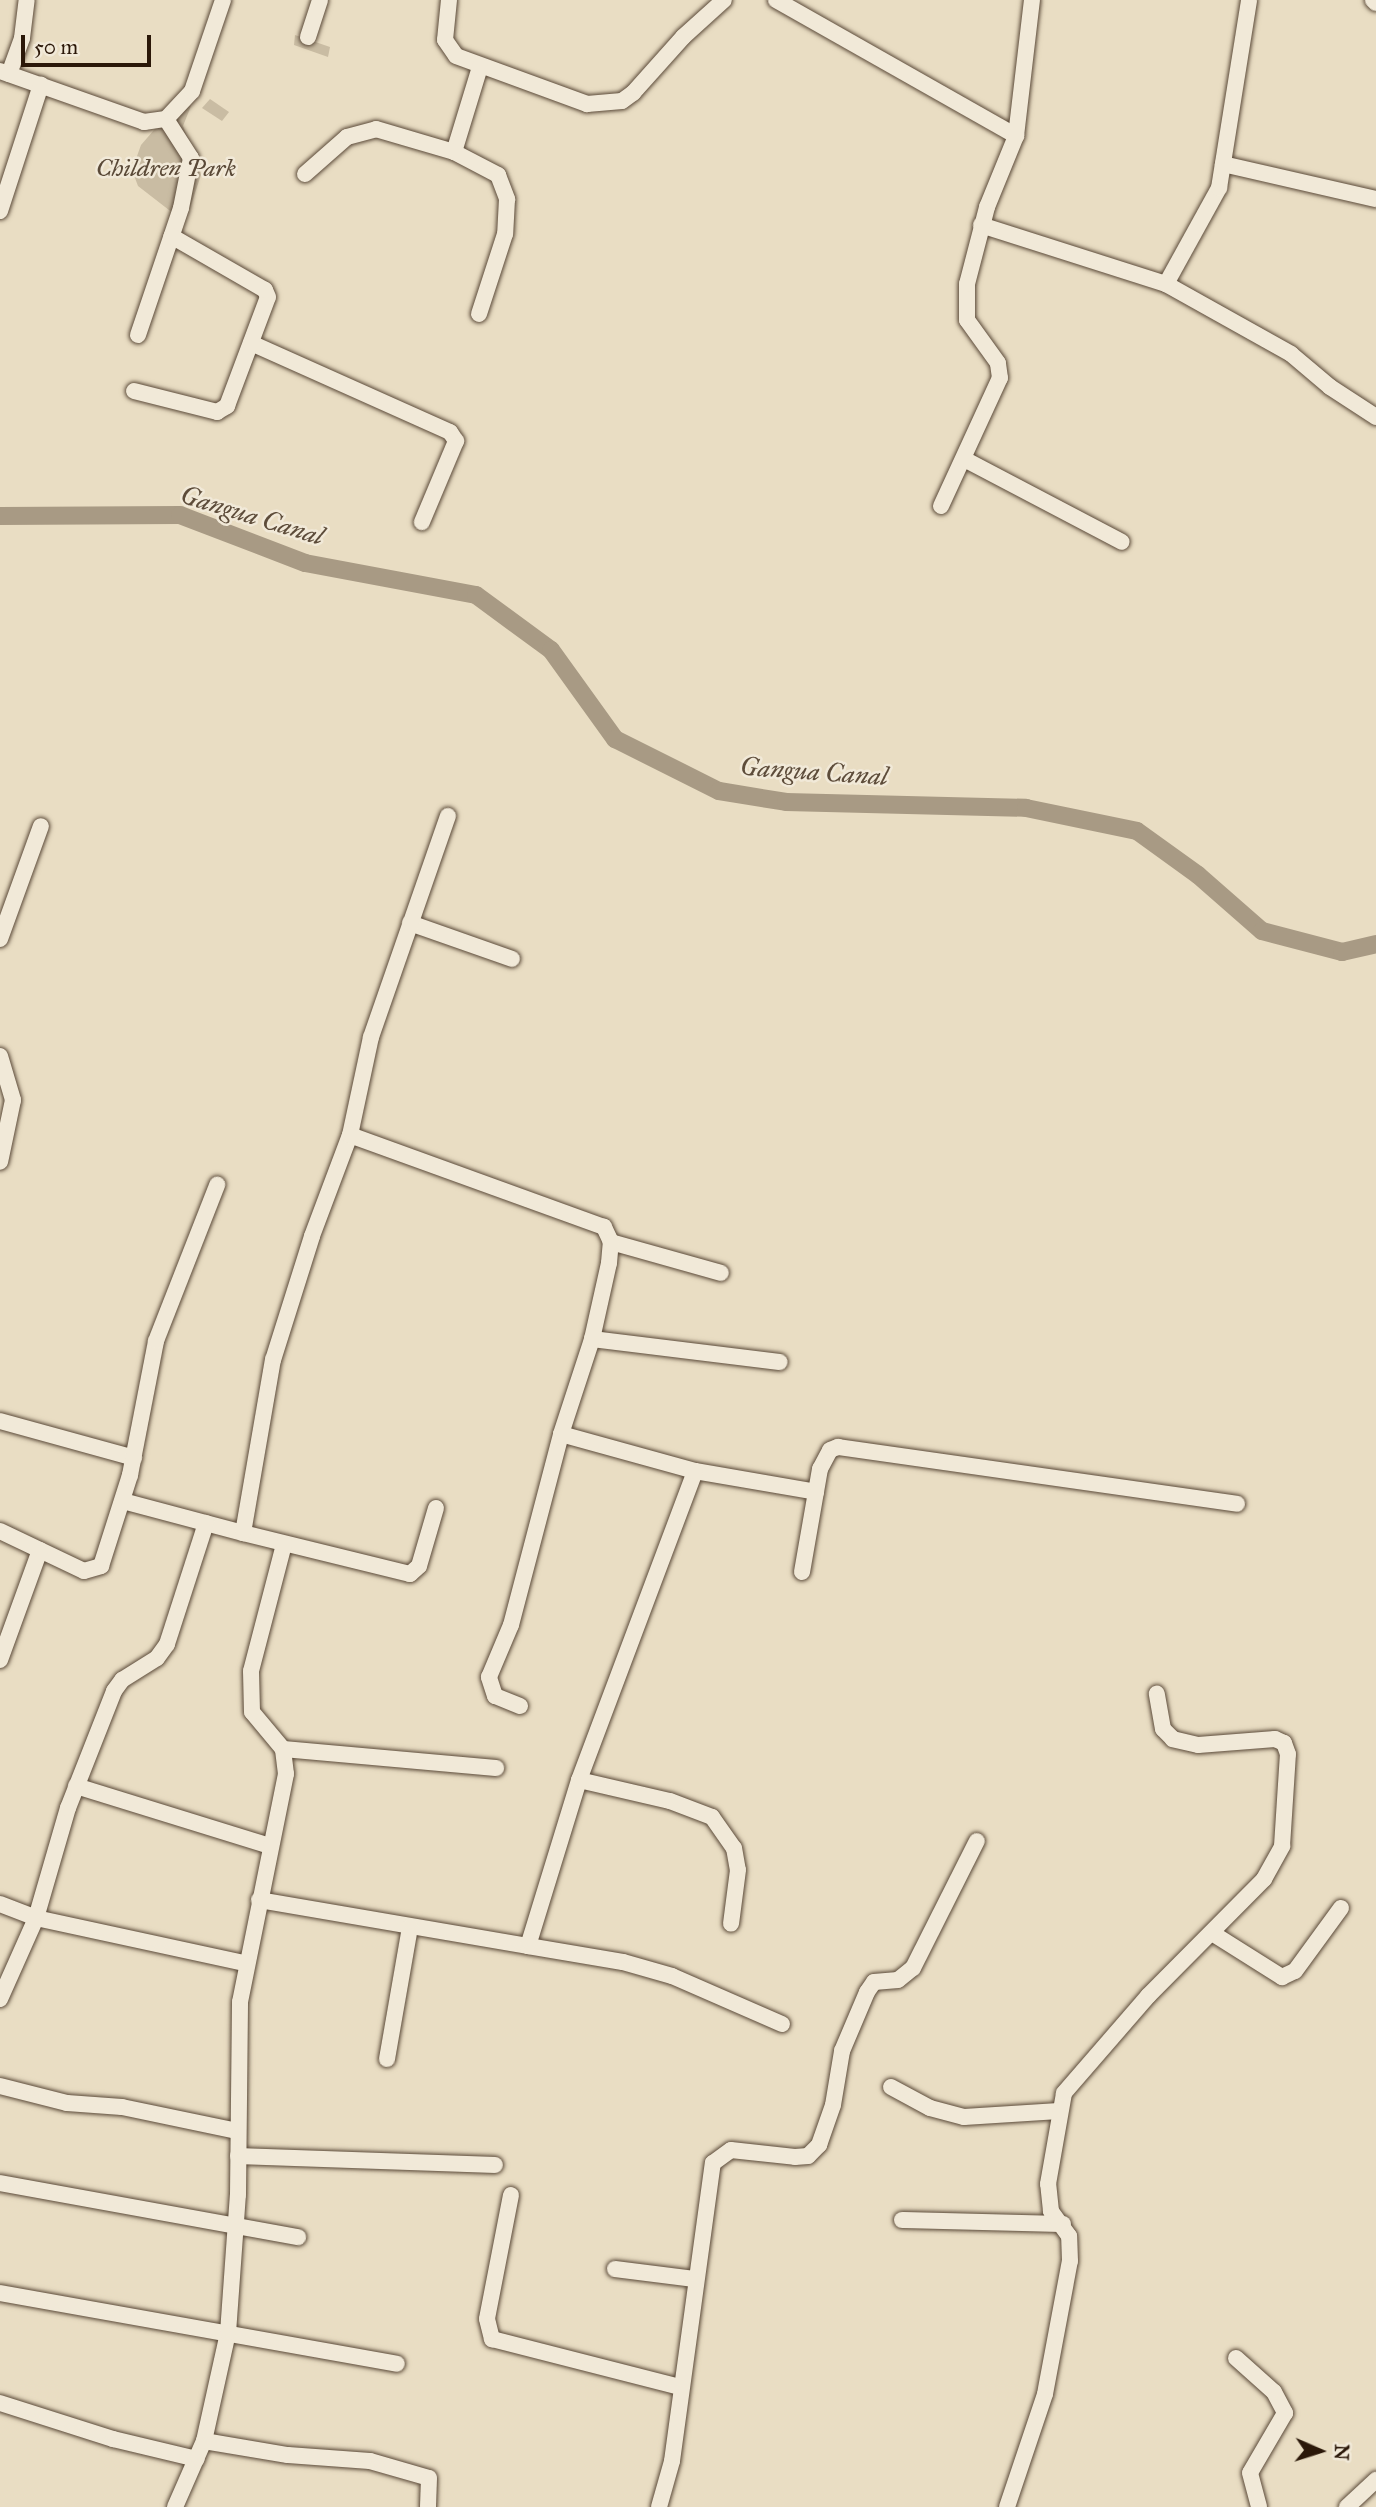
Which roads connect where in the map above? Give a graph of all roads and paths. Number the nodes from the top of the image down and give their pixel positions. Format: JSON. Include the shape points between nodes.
{"nodes":[{"id":1,"x":27,"y":0,"type":"edge"},
{"id":2,"x":223,"y":0,"type":"edge"},
{"id":3,"x":320,"y":0,"type":"edge"},
{"id":4,"x":449,"y":0,"type":"edge"},
{"id":5,"x":724,"y":0,"type":"edge"},
{"id":6,"x":776,"y":0,"type":"edge"},
{"id":7,"x":1032,"y":0,"type":"edge"},
{"id":8,"x":1249,"y":0,"type":"edge"},
{"id":9,"x":308,"y":37,"type":"dead end"},
{"id":10,"x":480,"y":66,"type":"junction"},
{"id":11,"x":4,"y":72,"type":"edge"},
{"id":12,"x":41,"y":85,"type":"junction"},
{"id":13,"x":166,"y":119,"type":"junction"},
{"id":14,"x":1016,"y":136,"type":"junction"},
{"id":15,"x":454,"y":152,"type":"junction"},
{"id":16,"x":1223,"y":164,"type":"junction"},
{"id":17,"x":305,"y":174,"type":"dead end"},
{"id":18,"x":1376,"y":198,"type":"edge"},
{"id":19,"x":0,"y":211,"type":"edge"},
{"id":20,"x":981,"y":225,"type":"junction"},
{"id":21,"x":171,"y":236,"type":"junction"},
{"id":22,"x":1166,"y":284,"type":"junction"},
{"id":23,"x":479,"y":314,"type":"dead end"},
{"id":24,"x":138,"y":335,"type":"dead end"},
{"id":25,"x":251,"y":343,"type":"junction"},
{"id":26,"x":134,"y":391,"type":"dead end"},
{"id":27,"x":1376,"y":417,"type":"edge"},
{"id":28,"x":964,"y":459,"type":"junction"},
{"id":29,"x":941,"y":506,"type":"dead end"},
{"id":30,"x":422,"y":522,"type":"dead end"},
{"id":31,"x":1122,"y":542,"type":"dead end"},
{"id":32,"x":448,"y":816,"type":"dead end"},
{"id":33,"x":41,"y":826,"type":"dead end"},
{"id":34,"x":410,"y":923,"type":"junction"},
{"id":35,"x":0,"y":939,"type":"edge"},
{"id":36,"x":512,"y":959,"type":"dead end"},
{"id":37,"x":2,"y":1064,"type":"edge"},
{"id":38,"x":350,"y":1135,"type":"junction"},
{"id":39,"x":0,"y":1162,"type":"edge"},
{"id":40,"x":217,"y":1185,"type":"dead end"},
{"id":41,"x":611,"y":1242,"type":"junction"},
{"id":42,"x":721,"y":1273,"type":"dead end"},
{"id":43,"x":592,"y":1339,"type":"junction"},
{"id":44,"x":780,"y":1362,"type":"dead end"},
{"id":45,"x":0,"y":1421,"type":"edge"},
{"id":46,"x":561,"y":1434,"type":"junction"},
{"id":47,"x":134,"y":1458,"type":"junction"},
{"id":48,"x":695,"y":1471,"type":"junction"},
{"id":49,"x":816,"y":1492,"type":"junction"},
{"id":50,"x":123,"y":1501,"type":"junction"},
{"id":51,"x":1237,"y":1504,"type":"dead end"},
{"id":52,"x":436,"y":1508,"type":"dead end"},
{"id":53,"x":206,"y":1523,"type":"junction"},
{"id":54,"x":0,"y":1531,"type":"edge"},
{"id":55,"x":243,"y":1533,"type":"junction"},
{"id":56,"x":284,"y":1545,"type":"junction"},
{"id":57,"x":40,"y":1550,"type":"junction"},
{"id":58,"x":802,"y":1572,"type":"dead end"},
{"id":59,"x":0,"y":1660,"type":"edge"},
{"id":60,"x":1157,"y":1694,"type":"dead end"},
{"id":61,"x":520,"y":1706,"type":"dead end"},
{"id":62,"x":283,"y":1749,"type":"junction"},
{"id":63,"x":496,"y":1768,"type":"dead end"},
{"id":64,"x":579,"y":1780,"type":"junction"},
{"id":65,"x":76,"y":1786,"type":"junction"},
{"id":66,"x":976,"y":1841,"type":"dead end"},
{"id":67,"x":270,"y":1846,"type":"junction"},
{"id":68,"x":259,"y":1900,"type":"junction"},
{"id":69,"x":0,"y":1904,"type":"edge"},
{"id":70,"x":1341,"y":1909,"type":"dead end"},
{"id":71,"x":36,"y":1917,"type":"junction"},
{"id":72,"x":731,"y":1924,"type":"dead end"},
{"id":73,"x":410,"y":1927,"type":"junction"},
{"id":74,"x":1212,"y":1933,"type":"junction"},
{"id":75,"x":528,"y":1946,"type":"junction"},
{"id":76,"x":245,"y":1964,"type":"junction"},
{"id":77,"x":0,"y":1999,"type":"edge"},
{"id":78,"x":782,"y":2024,"type":"dead end"},
{"id":79,"x":387,"y":2059,"type":"dead end"},
{"id":80,"x":0,"y":2086,"type":"edge"},
{"id":81,"x":891,"y":2087,"type":"dead end"},
{"id":82,"x":1059,"y":2111,"type":"junction"},
{"id":83,"x":237,"y":2131,"type":"junction"},
{"id":84,"x":238,"y":2156,"type":"junction"},
{"id":85,"x":495,"y":2165,"type":"dead end"},
{"id":86,"x":0,"y":2183,"type":"edge"},
{"id":87,"x":511,"y":2195,"type":"dead end"},
{"id":88,"x":902,"y":2220,"type":"dead end"},
{"id":89,"x":1063,"y":2224,"type":"junction"},
{"id":90,"x":236,"y":2228,"type":"junction"},
{"id":91,"x":298,"y":2237,"type":"dead end"},
{"id":92,"x":615,"y":2270,"type":"dead end"},
{"id":93,"x":694,"y":2279,"type":"junction"},
{"id":94,"x":0,"y":2293,"type":"edge"},
{"id":95,"x":228,"y":2333,"type":"junction"},
{"id":96,"x":1236,"y":2358,"type":"dead end"},
{"id":97,"x":397,"y":2364,"type":"dead end"},
{"id":98,"x":681,"y":2386,"type":"junction"},
{"id":99,"x":0,"y":2403,"type":"edge"},
{"id":100,"x":204,"y":2441,"type":"junction"},
{"id":101,"x":197,"y":2459,"type":"junction"},
{"id":102,"x":1376,"y":2480,"type":"edge"},
{"id":103,"x":175,"y":2507,"type":"edge"},
{"id":104,"x":428,"y":2507,"type":"edge"},
{"id":105,"x":659,"y":2507,"type":"edge"},
{"id":106,"x":1007,"y":2507,"type":"edge"},
{"id":107,"x":1259,"y":2507,"type":"edge"},
{"id":108,"x":1347,"y":2507,"type":"edge"}],
"edges":[{"from":1,"to":11,"type":"street","via":[[22,38]]},
{"from":2,"to":13,"type":"street","via":[[192,91]]},
{"from":3,"to":9,"type":"street"},
{"from":4,"to":10,"type":"street","via":[[444,29],[448,50]]},
{"from":5,"to":10,"type":"street","via":[[622,101],[587,104]]},
{"from":6,"to":14,"type":"street"},
{"from":7,"to":14,"type":"street"},
{"from":8,"to":16,"type":"street"},
{"from":10,"to":15,"type":"street"},
{"from":11,"to":12,"type":"street"},
{"from":12,"to":13,"type":"street","via":[[144,122]]},
{"from":12,"to":19,"type":"street"},
{"from":13,"to":21,"type":"street","via":[[191,158]]},
{"from":14,"to":20,"type":"street"},
{"from":15,"to":17,"type":"street","via":[[390,130],[362,131],[334,146]]},
{"from":15,"to":23,"type":"street","via":[[498,175],[507,199],[505,234]]},
{"from":16,"to":18,"type":"street"},
{"from":16,"to":22,"type":"street","via":[[1219,188]]},
{"from":20,"to":22,"type":"street"},
{"from":20,"to":28,"type":"street","via":[[967,284],[967,320],[998,363],[1000,378]]},
{"from":21,"to":24,"type":"street"},
{"from":21,"to":25,"type":"street","via":[[265,290],[268,297]]},
{"from":22,"to":27,"type":"street","via":[[1261,335]]},
{"from":25,"to":26,"type":"street","via":[[227,406],[217,412]]},
{"from":25,"to":30,"type":"street","via":[[450,432],[456,441]]},
{"from":28,"to":29,"type":"street"},
{"from":28,"to":31,"type":"street"},
{"from":32,"to":34,"type":"street"},
{"from":33,"to":35,"type":"street"},
{"from":34,"to":36,"type":"street"},
{"from":34,"to":38,"type":"street","via":[[371,1037]]},
{"from":37,"to":39,"type":"street","via":[[13,1100]]},
{"from":38,"to":41,"type":"street","via":[[596,1223]]},
{"from":38,"to":55,"type":"street","via":[[312,1236],[274,1360]]},
{"from":40,"to":47,"type":"street","via":[[156,1341]]},
{"from":41,"to":42,"type":"street"},
{"from":41,"to":43,"type":"street"},
{"from":43,"to":44,"type":"street"},
{"from":43,"to":46,"type":"street"},
{"from":45,"to":47,"type":"street"},
{"from":46,"to":48,"type":"street"},
{"from":46,"to":61,"type":"street","via":[[511,1625],[489,1677],[495,1696]]},
{"from":47,"to":50,"type":"street"},
{"from":48,"to":49,"type":"street"},
{"from":48,"to":64,"type":"street"},
{"from":49,"to":51,"type":"street","via":[[824,1456],[848,1446]]},
{"from":49,"to":58,"type":"street"},
{"from":50,"to":53,"type":"street"},
{"from":50,"to":57,"type":"street","via":[[106,1557],[93,1571],[72,1567]]},
{"from":52,"to":56,"type":"street","via":[[419,1566],[412,1574]]},
{"from":53,"to":55,"type":"street"},
{"from":53,"to":65,"type":"street","via":[[167,1644],[157,1658],[114,1690]]},
{"from":54,"to":57,"type":"street"},
{"from":55,"to":56,"type":"street"},
{"from":56,"to":62,"type":"street","via":[[254,1655],[250,1697],[251,1712]]},
{"from":57,"to":59,"type":"street"},
{"from":60,"to":74,"type":"street","via":[[1163,1729],[1173,1739],[1198,1745],[1275,1739],[1287,1747],[1285,1829],[1277,1858],[1264,1879]]},
{"from":62,"to":63,"type":"street"},
{"from":62,"to":67,"type":"street","via":[[286,1774]]},
{"from":64,"to":72,"type":"street","via":[[670,1801],[712,1817],[733,1848],[738,1870]]},
{"from":64,"to":75,"type":"street"},
{"from":65,"to":67,"type":"street"},
{"from":65,"to":71,"type":"street"},
{"from":66,"to":93,"type":"street","via":[[913,1968],[898,1980],[874,1982],[867,1992],[842,2051],[833,2105],[819,2145],[808,2156],[795,2157],[732,2150],[713,2163]]},
{"from":67,"to":68,"type":"street"},
{"from":68,"to":73,"type":"street"},
{"from":68,"to":76,"type":"street"},
{"from":69,"to":71,"type":"street"},
{"from":70,"to":74,"type":"street","via":[[1295,1971],[1282,1977]]},
{"from":71,"to":76,"type":"street"},
{"from":71,"to":77,"type":"street"},
{"from":73,"to":75,"type":"street"},
{"from":73,"to":79,"type":"street"},
{"from":74,"to":82,"type":"street","via":[[1073,2079]]},
{"from":75,"to":78,"type":"street","via":[[623,1962],[672,1976]]},
{"from":76,"to":83,"type":"street"},
{"from":80,"to":83,"type":"street","via":[[67,2103],[122,2107]]},
{"from":81,"to":82,"type":"street","via":[[930,2108],[964,2117]]},
{"from":82,"to":89,"type":"street","via":[[1048,2184],[1051,2211]]},
{"from":83,"to":84,"type":"street"},
{"from":84,"to":85,"type":"street"},
{"from":84,"to":90,"type":"street"},
{"from":86,"to":90,"type":"street"},
{"from":87,"to":98,"type":"street","via":[[487,2335],[506,2344]]},
{"from":88,"to":89,"type":"street"},
{"from":89,"to":106,"type":"street","via":[[1069,2236],[1070,2261],[1051,2368]]},
{"from":90,"to":91,"type":"street"},
{"from":90,"to":95,"type":"street"},
{"from":92,"to":93,"type":"street"},
{"from":93,"to":98,"type":"street"},
{"from":94,"to":95,"type":"street"},
{"from":95,"to":97,"type":"street"},
{"from":95,"to":100,"type":"street"},
{"from":96,"to":107,"type":"street","via":[[1274,2392],[1285,2413],[1250,2473]]},
{"from":98,"to":105,"type":"street","via":[[672,2461]]},
{"from":99,"to":101,"type":"street","via":[[113,2439]]},
{"from":100,"to":101,"type":"street"},
{"from":100,"to":104,"type":"street","via":[[288,2455],[370,2461],[429,2478]]},
{"from":101,"to":103,"type":"street"},
{"from":102,"to":108,"type":"street"}]}
